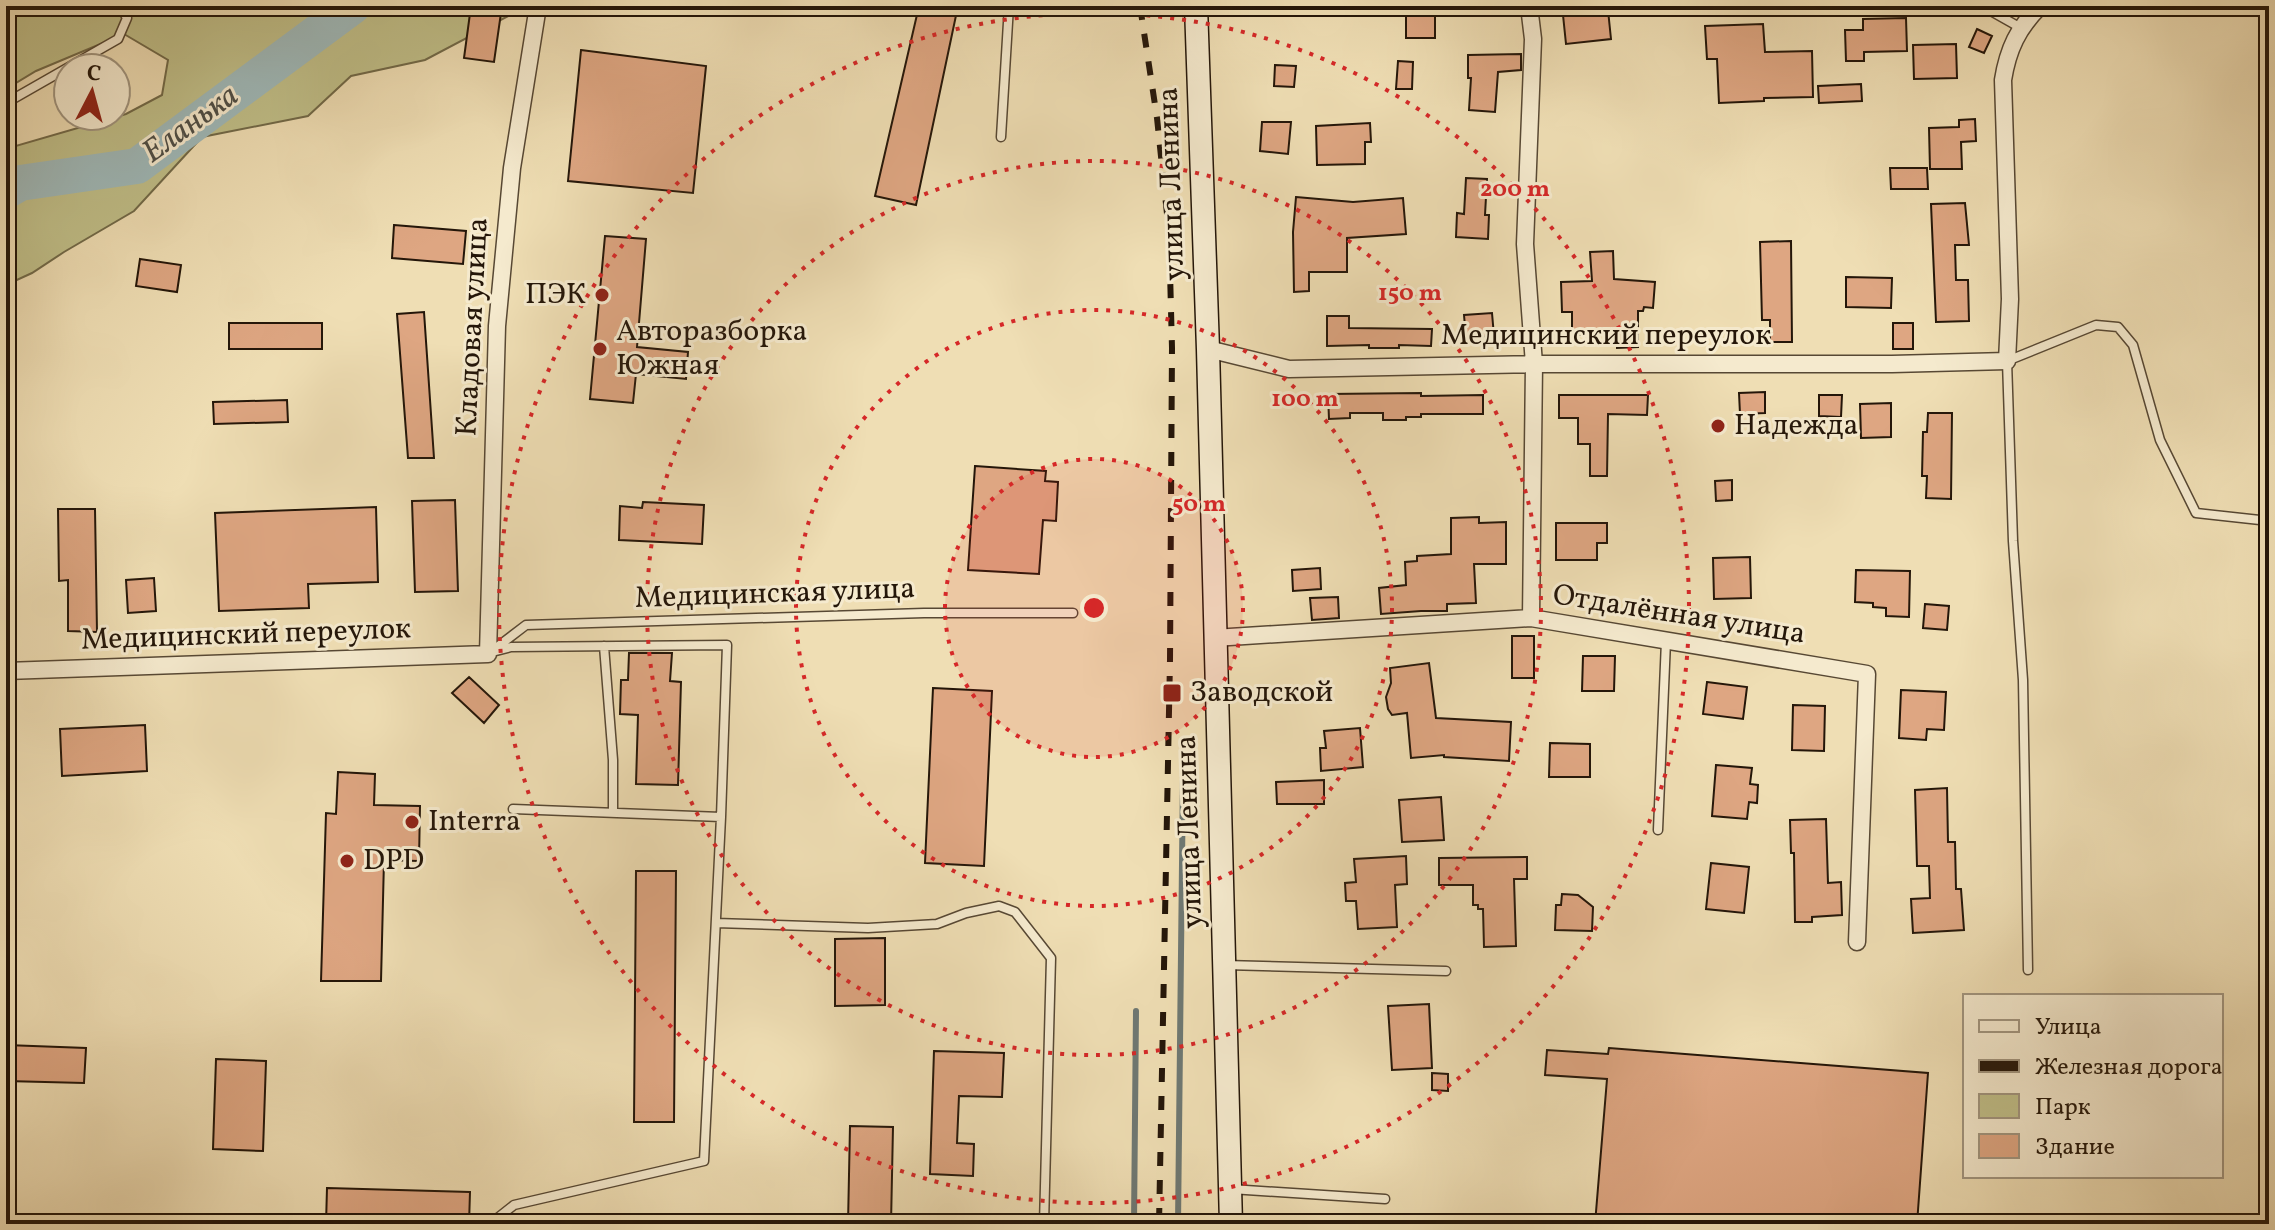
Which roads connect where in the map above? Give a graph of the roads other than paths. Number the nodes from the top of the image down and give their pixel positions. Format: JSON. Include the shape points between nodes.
{"nodes":[{"id":1,"x":120,"y":6,"type":"edge"},
{"id":2,"x":538,"y":6,"type":"edge"},
{"id":3,"x":1009,"y":6,"type":"edge"},
{"id":4,"x":1196,"y":6,"type":"edge"},
{"id":5,"x":1529,"y":6,"type":"edge"},
{"id":6,"x":1982,"y":6,"type":"edge"},
{"id":7,"x":2040,"y":6,"type":"edge"},
{"id":8,"x":2021,"y":28,"type":"junction"},
{"id":9,"x":6,"y":103,"type":"edge"},
{"id":10,"x":1001,"y":137,"type":"dead end"},
{"id":11,"x":1208,"y":349,"type":"junction"},
{"id":12,"x":2007,"y":361,"type":"junction"},
{"id":13,"x":1534,"y":364,"type":"junction"},
{"id":14,"x":2269,"y":521,"type":"edge"},
{"id":15,"x":1073,"y":613,"type":"dead end"},
{"id":16,"x":1531,"y":618,"type":"junction"},
{"id":17,"x":1214,"y":638,"type":"junction"},
{"id":18,"x":1666,"y":640,"type":"junction"},
{"id":19,"x":604,"y":646,"type":"junction"},
{"id":20,"x":488,"y":654,"type":"junction"},
{"id":21,"x":6,"y":671,"type":"edge"},
{"id":22,"x":513,"y":809,"type":"dead end"},
{"id":23,"x":613,"y":813,"type":"junction"},
{"id":24,"x":721,"y":817,"type":"junction"},
{"id":25,"x":1658,"y":830,"type":"dead end"},
{"id":26,"x":716,"y":923,"type":"junction"},
{"id":27,"x":1857,"y":942,"type":"dead end"},
{"id":28,"x":1224,"y":965,"type":"junction"},
{"id":29,"x":2028,"y":970,"type":"dead end"},
{"id":30,"x":1446,"y":971,"type":"dead end"},
{"id":31,"x":1230,"y":1189,"type":"junction"},
{"id":32,"x":1385,"y":1199,"type":"dead end"},
{"id":33,"x":490,"y":1224,"type":"edge"},
{"id":34,"x":1044,"y":1224,"type":"edge"},
{"id":35,"x":1231,"y":1224,"type":"edge"}],
"edges":[{"from":1,"to":9,"type":"lane","via":[[127,18],[118,39]]},
{"from":2,"to":20,"type":"street","name":"Кладовая улица","via":[[512,168],[497,326]]},
{"from":3,"to":10,"type":"lane"},
{"from":4,"to":11,"type":"main road","name":"улица Ленина"},
{"from":5,"to":13,"type":"street","via":[[1533,39],[1525,244]]},
{"from":6,"to":8,"type":"lane"},
{"from":7,"to":8,"type":"street"},
{"from":8,"to":12,"type":"street","via":[[2007,55],[2003,80]]},
{"from":11,"to":13,"type":"street","name":"Медицинский переулок","via":[[1289,369]]},
{"from":11,"to":17,"type":"main road","name":"улица Ленина"},
{"from":12,"to":13,"type":"street","name":"Медицинский переулок"},
{"from":12,"to":14,"type":"lane","via":[[2096,325],[2118,327],[2133,345],[2160,440],[2196,513]]},
{"from":12,"to":29,"type":"lane","via":[[2023,680]]},
{"from":13,"to":16,"type":"street"},
{"from":15,"to":20,"type":"lane","name":"Медицинская улица","via":[[526,625]]},
{"from":16,"to":17,"type":"street","name":"Отдалённая улица"},
{"from":16,"to":18,"type":"street","name":"Отдалённая улица"},
{"from":17,"to":28,"type":"main road","name":"улица Ленина"},
{"from":18,"to":25,"type":"lane"},
{"from":18,"to":27,"type":"street","name":"Отдалённая улица","via":[[1867,674]]},
{"from":19,"to":20,"type":"lane","via":[[511,647]]},
{"from":19,"to":23,"type":"lane"},
{"from":19,"to":24,"type":"lane","via":[[727,645]]},
{"from":20,"to":21,"type":"street","name":"Медицинский переулок"},
{"from":22,"to":23,"type":"lane"},
{"from":23,"to":24,"type":"lane"},
{"from":24,"to":26,"type":"lane"},
{"from":26,"to":33,"type":"lane","via":[[704,1161],[514,1205]]},
{"from":26,"to":34,"type":"lane","via":[[868,928],[937,924],[999,906],[1015,912],[1051,958]]},
{"from":28,"to":30,"type":"lane"},
{"from":28,"to":31,"type":"main road","name":"улица Ленина"},
{"from":31,"to":32,"type":"lane"},
{"from":31,"to":35,"type":"main road","name":"улица Ленина"}]}
